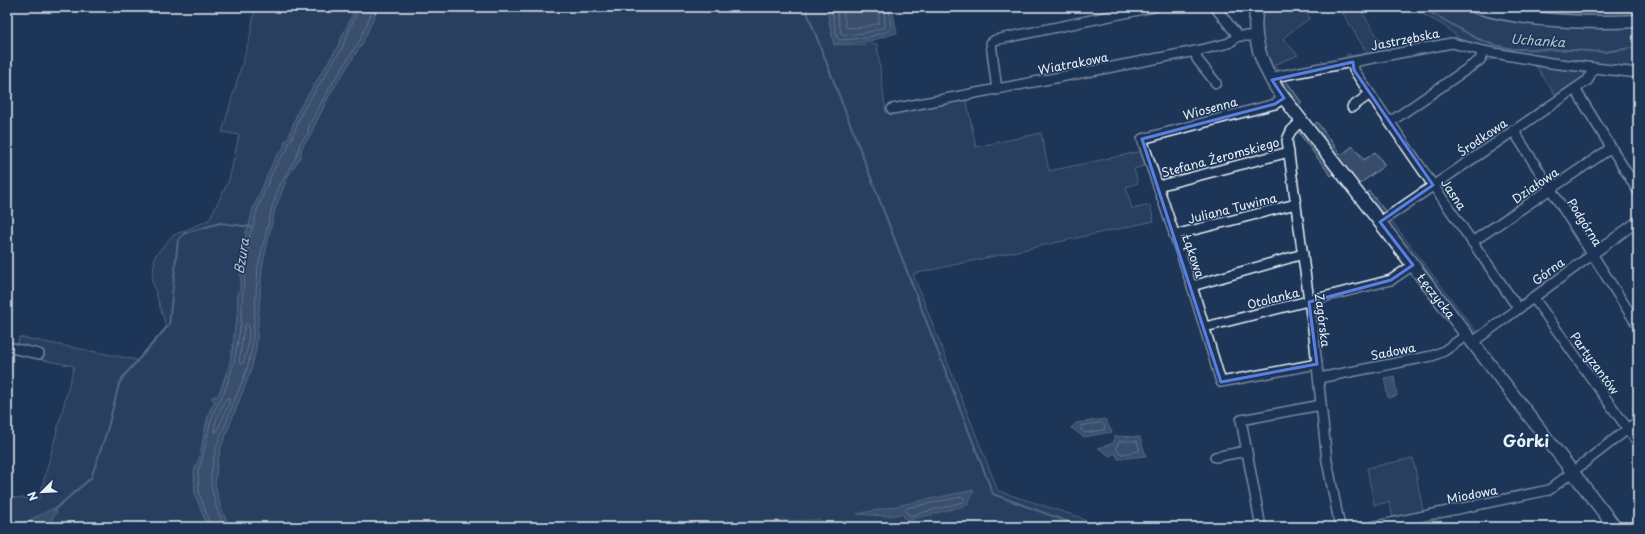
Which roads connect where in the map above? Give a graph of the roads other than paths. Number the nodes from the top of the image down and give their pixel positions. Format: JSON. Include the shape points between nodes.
{"nodes":[{"id":1,"x":1154,"y":7,"type":"edge"},
{"id":2,"x":1215,"y":7,"type":"edge"},
{"id":3,"x":1257,"y":7,"type":"edge"},
{"id":4,"x":1477,"y":7,"type":"edge"},
{"id":5,"x":1638,"y":21,"type":"edge"},
{"id":6,"x":1238,"y":36,"type":"junction"},
{"id":7,"x":1256,"y":36,"type":"junction"},
{"id":8,"x":1196,"y":51,"type":"junction"},
{"id":9,"x":1483,"y":51,"type":"junction"},
{"id":10,"x":1352,"y":62,"type":"junction"},
{"id":11,"x":1593,"y":68,"type":"junction"},
{"id":12,"x":1638,"y":73,"type":"edge"},
{"id":13,"x":1272,"y":80,"type":"junction"},
{"id":14,"x":1216,"y":83,"type":"dead end"},
{"id":15,"x":1575,"y":89,"type":"junction"},
{"id":16,"x":997,"y":90,"type":"junction"},
{"id":17,"x":1370,"y":94,"type":"junction"},
{"id":18,"x":1284,"y":98,"type":"junction"},
{"id":19,"x":1352,"y":107,"type":"dead end"},
{"id":20,"x":892,"y":109,"type":"dead end"},
{"id":21,"x":1302,"y":121,"type":"junction"},
{"id":22,"x":1390,"y":122,"type":"junction"},
{"id":23,"x":1513,"y":130,"type":"junction"},
{"id":24,"x":1142,"y":139,"type":"joint"},
{"id":25,"x":1611,"y":148,"type":"junction"},
{"id":26,"x":1289,"y":152,"type":"junction"},
{"id":27,"x":1433,"y":185,"type":"junction"},
{"id":28,"x":1158,"y":186,"type":"junction"},
{"id":29,"x":1550,"y":189,"type":"junction"},
{"id":30,"x":1638,"y":191,"type":"edge"},
{"id":31,"x":1296,"y":204,"type":"junction"},
{"id":32,"x":1638,"y":221,"type":"edge"},
{"id":33,"x":1380,"y":222,"type":"junction"},
{"id":34,"x":1174,"y":235,"type":"junction"},
{"id":35,"x":1472,"y":242,"type":"junction"},
{"id":36,"x":1303,"y":254,"type":"junction"},
{"id":37,"x":1591,"y":255,"type":"junction"},
{"id":38,"x":1413,"y":265,"type":"junction"},
{"id":39,"x":1192,"y":286,"type":"junction"},
{"id":40,"x":1533,"y":297,"type":"junction"},
{"id":41,"x":1309,"y":302,"type":"junction"},
{"id":42,"x":1518,"y":308,"type":"junction"},
{"id":43,"x":1638,"y":326,"type":"edge"},
{"id":44,"x":1205,"y":327,"type":"junction"},
{"id":45,"x":1470,"y":338,"type":"junction"},
{"id":46,"x":7,"y":347,"type":"edge"},
{"id":47,"x":39,"y":354,"type":"dead end"},
{"id":48,"x":1317,"y":364,"type":"junction"},
{"id":49,"x":1319,"y":378,"type":"junction"},
{"id":50,"x":1321,"y":405,"type":"junction"},
{"id":51,"x":1638,"y":421,"type":"edge"},
{"id":52,"x":1628,"y":429,"type":"junction"},
{"id":53,"x":1638,"y":443,"type":"edge"},
{"id":54,"x":1246,"y":450,"type":"junction"},
{"id":55,"x":1215,"y":457,"type":"dead end"},
{"id":56,"x":1572,"y":472,"type":"junction"},
{"id":57,"x":1259,"y":527,"type":"edge"},
{"id":58,"x":1340,"y":527,"type":"edge"},
{"id":59,"x":1371,"y":527,"type":"edge"},
{"id":60,"x":1615,"y":527,"type":"edge"}],
"edges":[{"from":1,"to":16,"type":"street","via":[[995,40],[991,43]]},
{"from":2,"to":6,"type":"street"},
{"from":3,"to":7,"type":"main road","name":"Łęczycka"},
{"from":4,"to":5,"type":"main road","via":[[1549,19]]},
{"from":6,"to":7,"type":"street","name":"Wiatrakowa"},
{"from":6,"to":8,"type":"street","name":"Wiatrakowa","via":[[1229,43]]},
{"from":7,"to":13,"type":"main road","name":"Łęczycka","via":[[1263,62]]},
{"from":8,"to":14,"type":"street","via":[[1197,59]]},
{"from":8,"to":16,"type":"street","name":"Wiatrakowa"},
{"from":9,"to":10,"type":"street","name":"Jastrzębska","via":[[1452,43]]},
{"from":9,"to":11,"type":"street","name":"Jastrzębska"},
{"from":9,"to":22,"type":"street","via":[[1480,60]]},
{"from":10,"to":13,"type":"street","name":"Jastrzębska","via":[[1279,76]]},
{"from":10,"to":17,"type":"street","name":"Jasna","via":[[1354,70]]},
{"from":11,"to":12,"type":"street","name":"Jastrzębska"},
{"from":11,"to":15,"type":"street","name":"Środkowa","via":[[1588,80]]},
{"from":13,"to":18,"type":"main road","name":"Łęczycka"},
{"from":15,"to":23,"type":"street","name":"Środkowa"},
{"from":15,"to":25,"type":"street"},
{"from":16,"to":20,"type":"street","name":"Wiatrakowa"},
{"from":17,"to":19,"type":"street"},
{"from":17,"to":22,"type":"street","name":"Jasna"},
{"from":18,"to":21,"type":"main road","name":"Łęczycka"},
{"from":18,"to":24,"type":"street","name":"Wiosenna","via":[[1275,104]]},
{"from":21,"to":26,"type":"street","name":"Zagórska","via":[[1294,126],[1288,135]]},
{"from":21,"to":33,"type":"main road","name":"Łęczycka"},
{"from":22,"to":27,"type":"street","name":"Jasna"},
{"from":23,"to":27,"type":"street","name":"Środkowa"},
{"from":23,"to":29,"type":"street","name":"Podgórna"},
{"from":24,"to":28,"type":"street","name":"Łąkowa"},
{"from":25,"to":29,"type":"street","name":"Działowa"},
{"from":25,"to":30,"type":"street"},
{"from":26,"to":28,"type":"street","name":"Stefana Żeromskiego"},
{"from":26,"to":31,"type":"street","name":"Zagórska"},
{"from":27,"to":33,"type":"street","name":"Środkowa"},
{"from":27,"to":35,"type":"street","name":"Jasna"},
{"from":28,"to":34,"type":"street","name":"Łąkowa"},
{"from":29,"to":35,"type":"street","name":"Działowa"},
{"from":29,"to":37,"type":"street","name":"Podgórna"},
{"from":31,"to":34,"type":"street","name":"Juliana Tuwima"},
{"from":31,"to":36,"type":"street","name":"Zagórska"},
{"from":32,"to":37,"type":"street","name":"Górna"},
{"from":33,"to":38,"type":"main road","name":"Łęczycka"},
{"from":34,"to":39,"type":"street","name":"Łąkowa"},
{"from":35,"to":42,"type":"street","name":"Jasna"},
{"from":36,"to":39,"type":"street"},
{"from":36,"to":41,"type":"street","name":"Zagórska"},
{"from":37,"to":40,"type":"street","name":"Górna"},
{"from":37,"to":43,"type":"street","name":"Podgórna"},
{"from":38,"to":41,"type":"street","name":"Otolanka","via":[[1391,280]]},
{"from":38,"to":45,"type":"main road","name":"Łęczycka"},
{"from":39,"to":44,"type":"street","name":"Łąkowa"},
{"from":40,"to":42,"type":"street","name":"Górna"},
{"from":40,"to":52,"type":"street","name":"Partyzantów"},
{"from":41,"to":44,"type":"street","name":"Otolanka"},
{"from":41,"to":48,"type":"street","name":"Zagórska"},
{"from":42,"to":45,"type":"street","name":"Górna"},
{"from":44,"to":48,"type":"street","name":"Łąkowa","via":[[1221,382]]},
{"from":45,"to":49,"type":"street","name":"Sadowa","via":[[1432,356]]},
{"from":45,"to":56,"type":"main road","name":"Łęczycka"},
{"from":46,"to":47,"type":"street"},
{"from":48,"to":49,"type":"street","name":"Zagórska"},
{"from":49,"to":50,"type":"street","name":"Zagórska"},
{"from":50,"to":54,"type":"street","via":[[1241,420]]},
{"from":50,"to":58,"type":"street","name":"Zagórska"},
{"from":51,"to":52,"type":"street","name":"Miodowa"},
{"from":52,"to":53,"type":"street","name":"Partyzantów"},
{"from":52,"to":56,"type":"street","name":"Miodowa"},
{"from":54,"to":55,"type":"street"},
{"from":54,"to":57,"type":"street"},
{"from":56,"to":59,"type":"street","name":"Miodowa","via":[[1549,490]]},
{"from":56,"to":60,"type":"main road","name":"Łęczycka"}]}
